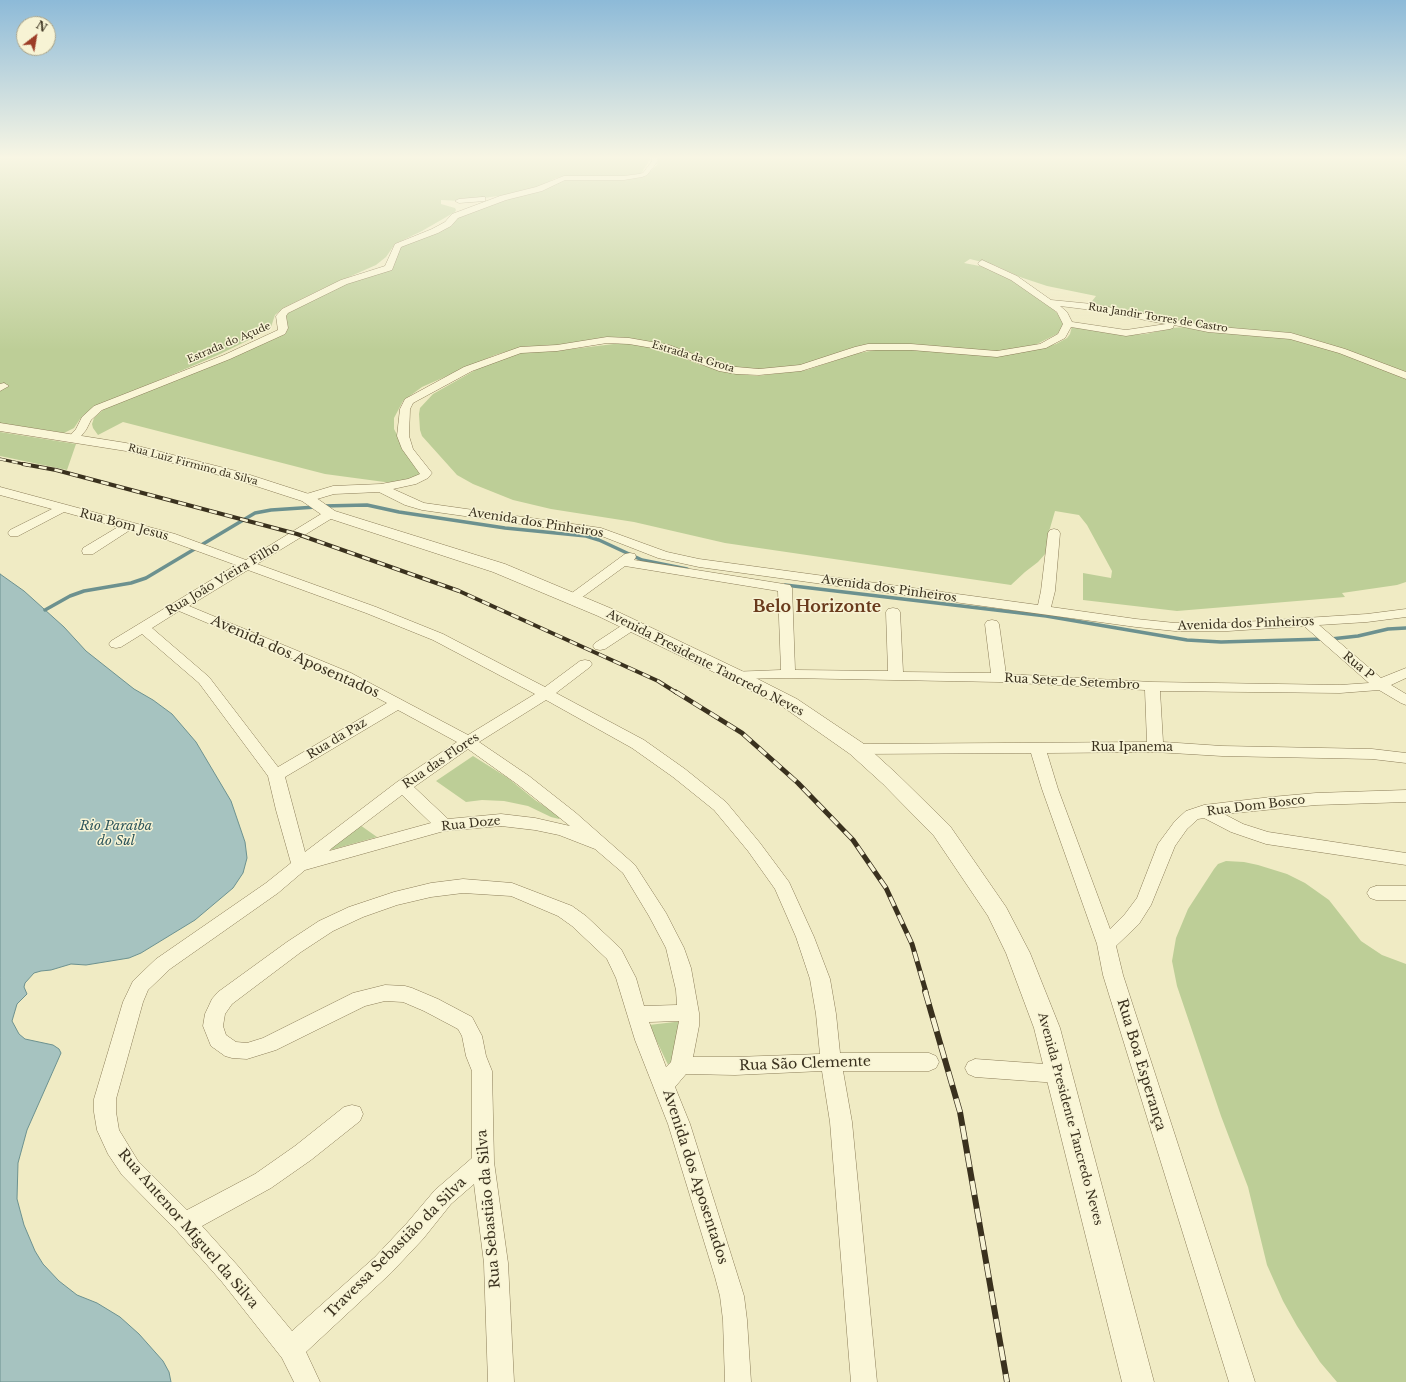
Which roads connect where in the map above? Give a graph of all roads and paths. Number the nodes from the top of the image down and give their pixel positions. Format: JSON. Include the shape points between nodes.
{"nodes":[{"id":1,"x":451,"y":220,"type":"edge"},
{"id":2,"x":982,"y":263,"type":"dead end"},
{"id":3,"x":1048,"y":302,"type":"junction"},
{"id":4,"x":1068,"y":324,"type":"junction"},
{"id":5,"x":1184,"y":325,"type":"junction"},
{"id":6,"x":1406,"y":376,"type":"edge"},
{"id":7,"x":0,"y":428,"type":"edge"},
{"id":8,"x":73,"y":439,"type":"junction"},
{"id":9,"x":381,"y":488,"type":"junction"},
{"id":10,"x":0,"y":491,"type":"edge"},
{"id":11,"x":319,"y":506,"type":"junction"},
{"id":12,"x":62,"y":508,"type":"junction"},
{"id":13,"x":129,"y":525,"type":"junction"},
{"id":14,"x":14,"y":533,"type":"dead end"},
{"id":15,"x":1054,"y":533,"type":"dead end"},
{"id":16,"x":88,"y":551,"type":"dead end"},
{"id":17,"x":633,"y":555,"type":"junction"},
{"id":18,"x":247,"y":565,"type":"junction"},
{"id":19,"x":572,"y":598,"type":"junction"},
{"id":20,"x":178,"y":606,"type":"junction"},
{"id":21,"x":1044,"y":610,"type":"junction"},
{"id":22,"x":893,"y":612,"type":"dead end"},
{"id":23,"x":1406,"y":613,"type":"edge"},
{"id":24,"x":1307,"y":622,"type":"junction"},
{"id":25,"x":992,"y":624,"type":"dead end"},
{"id":26,"x":632,"y":625,"type":"junction"},
{"id":27,"x":143,"y":628,"type":"junction"},
{"id":28,"x":116,"y":644,"type":"dead end"},
{"id":29,"x":600,"y":646,"type":"dead end"},
{"id":30,"x":585,"y":664,"type":"dead end"},
{"id":31,"x":1406,"y":672,"type":"edge"},
{"id":32,"x":788,"y":674,"type":"junction"},
{"id":33,"x":735,"y":675,"type":"junction"},
{"id":34,"x":896,"y":676,"type":"junction"},
{"id":35,"x":999,"y":678,"type":"junction"},
{"id":36,"x":1382,"y":684,"type":"junction"},
{"id":37,"x":1152,"y":686,"type":"junction"},
{"id":38,"x":545,"y":694,"type":"junction"},
{"id":39,"x":1406,"y":700,"type":"edge"},
{"id":40,"x":398,"y":703,"type":"junction"},
{"id":41,"x":468,"y":742,"type":"junction"},
{"id":42,"x":1155,"y":747,"type":"junction"},
{"id":43,"x":857,"y":749,"type":"junction"},
{"id":44,"x":1038,"y":749,"type":"junction"},
{"id":45,"x":1406,"y":758,"type":"edge"},
{"id":46,"x":276,"y":775,"type":"junction"},
{"id":47,"x":403,"y":786,"type":"junction"},
{"id":48,"x":1406,"y":796,"type":"edge"},
{"id":49,"x":1204,"y":811,"type":"junction"},
{"id":50,"x":444,"y":825,"type":"junction"},
{"id":51,"x":615,"y":855,"type":"junction"},
{"id":52,"x":1406,"y":859,"type":"edge"},
{"id":53,"x":300,"y":865,"type":"junction"},
{"id":54,"x":1376,"y":893,"type":"dead end"},
{"id":55,"x":1406,"y":893,"type":"edge"},
{"id":56,"x":1106,"y":944,"type":"junction"},
{"id":57,"x":689,"y":1013,"type":"junction"},
{"id":58,"x":638,"y":1014,"type":"junction"},
{"id":59,"x":831,"y":1062,"type":"junction"},
{"id":60,"x":929,"y":1062,"type":"dead end"},
{"id":61,"x":681,"y":1065,"type":"junction"},
{"id":62,"x":975,"y":1068,"type":"dead end"},
{"id":63,"x":1058,"y":1074,"type":"junction"},
{"id":64,"x":664,"y":1086,"type":"junction"},
{"id":65,"x":352,"y":1114,"type":"dead end"},
{"id":66,"x":483,"y":1162,"type":"junction"},
{"id":67,"x":185,"y":1223,"type":"junction"},
{"id":68,"x":291,"y":1349,"type":"junction"},
{"id":69,"x":308,"y":1382,"type":"edge"},
{"id":70,"x":501,"y":1382,"type":"edge"},
{"id":71,"x":738,"y":1382,"type":"edge"},
{"id":72,"x":864,"y":1382,"type":"edge"},
{"id":73,"x":1138,"y":1382,"type":"edge"},
{"id":74,"x":1242,"y":1382,"type":"edge"}],
"edges":[{"from":1,"to":8,"type":"street","name":"Estrada do Açude","via":[[435,231],[401,245],[396,249],[391,266],[387,269],[344,282],[284,311],[281,316],[282,332],[227,357],[98,408],[86,419]]},
{"from":2,"to":3,"type":"street","via":[[1009,274]]},
{"from":3,"to":4,"type":"street","via":[[1064,314]]},
{"from":3,"to":5,"type":"street","name":"Rua Jandir Torres de Castro","via":[[1084,306]]},
{"from":4,"to":5,"type":"street","via":[[1126,333]]},
{"from":4,"to":9,"type":"street","name":"Estrada da Grota","via":[[1066,331],[1056,340],[1043,346],[1014,352],[987,354],[875,346],[801,368],[759,372],[730,370],[666,347],[629,341],[607,340],[557,348],[520,350],[468,369],[409,401],[405,409],[403,436],[408,449],[426,474],[412,482]]},
{"from":5,"to":6,"type":"street","name":"Rua Jandir Torres de Castro","via":[[1301,338]]},
{"from":7,"to":8,"type":"street","name":"Rua Luiz Firmino da Silva"},
{"from":8,"to":11,"type":"street","name":"Rua Luiz Firmino da Silva","via":[[175,458],[269,485]]},
{"from":9,"to":11,"type":"street","via":[[333,490]]},
{"from":9,"to":17,"type":"street","name":"Avenida dos Pinheiros","via":[[422,506],[601,532]]},
{"from":10,"to":12,"type":"street","name":"Rua Bom Jesus"},
{"from":11,"to":18,"type":"street","name":"Rua João Vieira Filho"},
{"from":11,"to":19,"type":"street","name":"Avenida Presidente Tancredo Neves","via":[[499,568]]},
{"from":12,"to":13,"type":"street","name":"Rua Bom Jesus"},
{"from":12,"to":14,"type":"street"},
{"from":13,"to":16,"type":"street"},
{"from":13,"to":18,"type":"street","name":"Rua Bom Jesus"},
{"from":15,"to":21,"type":"street"},
{"from":17,"to":19,"type":"street"},
{"from":17,"to":21,"type":"street","name":"Avenida dos Pinheiros","via":[[670,557]]},
{"from":17,"to":32,"type":"street","via":[[785,588]]},
{"from":18,"to":20,"type":"street","name":"Rua João Vieira Filho"},
{"from":18,"to":38,"type":"street","name":"Rua Bom Jesus","via":[[423,631]]},
{"from":19,"to":26,"type":"street","name":"Avenida Presidente Tancredo Neves"},
{"from":20,"to":27,"type":"street","name":"Rua João Vieira Filho"},
{"from":20,"to":40,"type":"street","name":"Avenida dos Aposentados","via":[[346,676]]},
{"from":21,"to":24,"type":"street","name":"Avenida dos Pinheiros","via":[[1175,627]]},
{"from":22,"to":34,"type":"street"},
{"from":23,"to":24,"type":"street","name":"Avenida dos Pinheiros"},
{"from":24,"to":36,"type":"street","name":"Rua P"},
{"from":25,"to":35,"type":"street"},
{"from":26,"to":29,"type":"street"},
{"from":26,"to":33,"type":"street","name":"Avenida Presidente Tancredo Neves"},
{"from":27,"to":28,"type":"street","name":"Rua João Vieira Filho"},
{"from":27,"to":46,"type":"street","via":[[204,680]]},
{"from":30,"to":38,"type":"street","name":"Rua das Flores"},
{"from":31,"to":36,"type":"street","name":"Rua Sete de Setembro"},
{"from":32,"to":33,"type":"street","name":"Rua Sete de Setembro"},
{"from":32,"to":34,"type":"street","name":"Rua Sete de Setembro"},
{"from":33,"to":43,"type":"street","name":"Avenida Presidente Tancredo Neves","via":[[790,703]]},
{"from":34,"to":35,"type":"street","name":"Rua Sete de Setembro"},
{"from":35,"to":37,"type":"street","name":"Rua Sete de Setembro"},
{"from":36,"to":37,"type":"street","name":"Rua Sete de Setembro","via":[[1374,687],[1340,689]]},
{"from":36,"to":39,"type":"street","name":"Rua P"},
{"from":37,"to":42,"type":"street"},
{"from":38,"to":41,"type":"street","name":"Rua das Flores"},
{"from":38,"to":59,"type":"street","name":"Rua Bom Jesus","via":[[618,733],[679,773],[720,806],[754,847],[783,888],[820,979]]},
{"from":40,"to":41,"type":"street","name":"Avenida dos Aposentados"},
{"from":40,"to":46,"type":"street","name":"Rua da Paz"},
{"from":41,"to":47,"type":"street","name":"Rua das Flores"},
{"from":41,"to":51,"type":"street","name":"Avenida dos Aposentados","via":[[523,780]]},
{"from":42,"to":44,"type":"street","name":"Rua Ipanema"},
{"from":42,"to":45,"type":"street","name":"Rua Ipanema","via":[[1372,754]]},
{"from":43,"to":44,"type":"street","name":"Rua Ipanema"},
{"from":43,"to":63,"type":"street","name":"Avenida Presidente Tancredo Neves","via":[[890,778],[942,831],[984,891],[1009,935],[1028,977],[1047,1028]]},
{"from":44,"to":56,"type":"street","name":"Rua Boa Esperança"},
{"from":46,"to":53,"type":"street"},
{"from":47,"to":50,"type":"street"},
{"from":47,"to":53,"type":"street","name":"Rua das Flores"},
{"from":48,"to":49,"type":"street","name":"Rua Dom Bosco","via":[[1316,799]]},
{"from":49,"to":52,"type":"street","via":[[1237,828],[1266,838]]},
{"from":49,"to":56,"type":"street","name":"Rua Dom Bosco","via":[[1192,815],[1181,825],[1160,859],[1144,900],[1132,919]]},
{"from":50,"to":51,"type":"street","name":"Rua Doze","via":[[501,820],[535,824],[574,834]]},
{"from":50,"to":53,"type":"street","name":"Rua Doze"},
{"from":51,"to":57,"type":"street","name":"Avenida dos Aposentados","via":[[637,880],[675,948]]},
{"from":53,"to":67,"type":"street","name":"Rua Antenor Miguel da Silva","via":[[272,888],[154,971],[140,986],[133,1002],[105,1099],[108,1130],[130,1168]]},
{"from":54,"to":55,"type":"street"},
{"from":56,"to":74,"type":"street","name":"Rua Boa Esperança","via":[[1145,1077]]},
{"from":57,"to":58,"type":"street"},
{"from":57,"to":61,"type":"street","name":"Avenida dos Aposentados"},
{"from":58,"to":64,"type":"street","name":"Rua Sebastião da Silva"},
{"from":58,"to":66,"type":"street","name":"Rua Sebastião da Silva","via":[[626,978],[614,954],[579,921],[565,911],[530,895],[512,890],[463,886],[394,899],[337,920],[289,951],[219,1005],[213,1026],[215,1034],[218,1040],[239,1052],[269,1044],[360,999],[385,993],[405,994],[465,1023],[472,1036],[482,1071]]},
{"from":59,"to":60,"type":"street","name":"Rua São Clemente"},
{"from":59,"to":61,"type":"street","name":"Rua São Clemente","via":[[735,1066]]},
{"from":59,"to":72,"type":"street","name":"Rua Bom Jesus","via":[[841,1122]]},
{"from":61,"to":64,"type":"street","name":"Avenida dos Aposentados"},
{"from":62,"to":63,"type":"street"},
{"from":63,"to":73,"type":"street","name":"Avenida Presidente Tancredo Neves","via":[[1088,1179]]},
{"from":64,"to":71,"type":"street","name":"Avenida dos Aposentados","via":[[681,1130],[728,1283],[735,1320]]},
{"from":65,"to":67,"type":"street","via":[[263,1181]]},
{"from":66,"to":68,"type":"street","name":"Travessa Sebastião da Silva","via":[[443,1197],[415,1231],[368,1280]]},
{"from":66,"to":70,"type":"street","name":"Rua Sebastião da Silva","via":[[496,1263]]},
{"from":67,"to":68,"type":"street","name":"Rua Antenor Miguel da Silva"},
{"from":68,"to":69,"type":"street","name":"Rua Antenor Miguel da Silva"}]}
